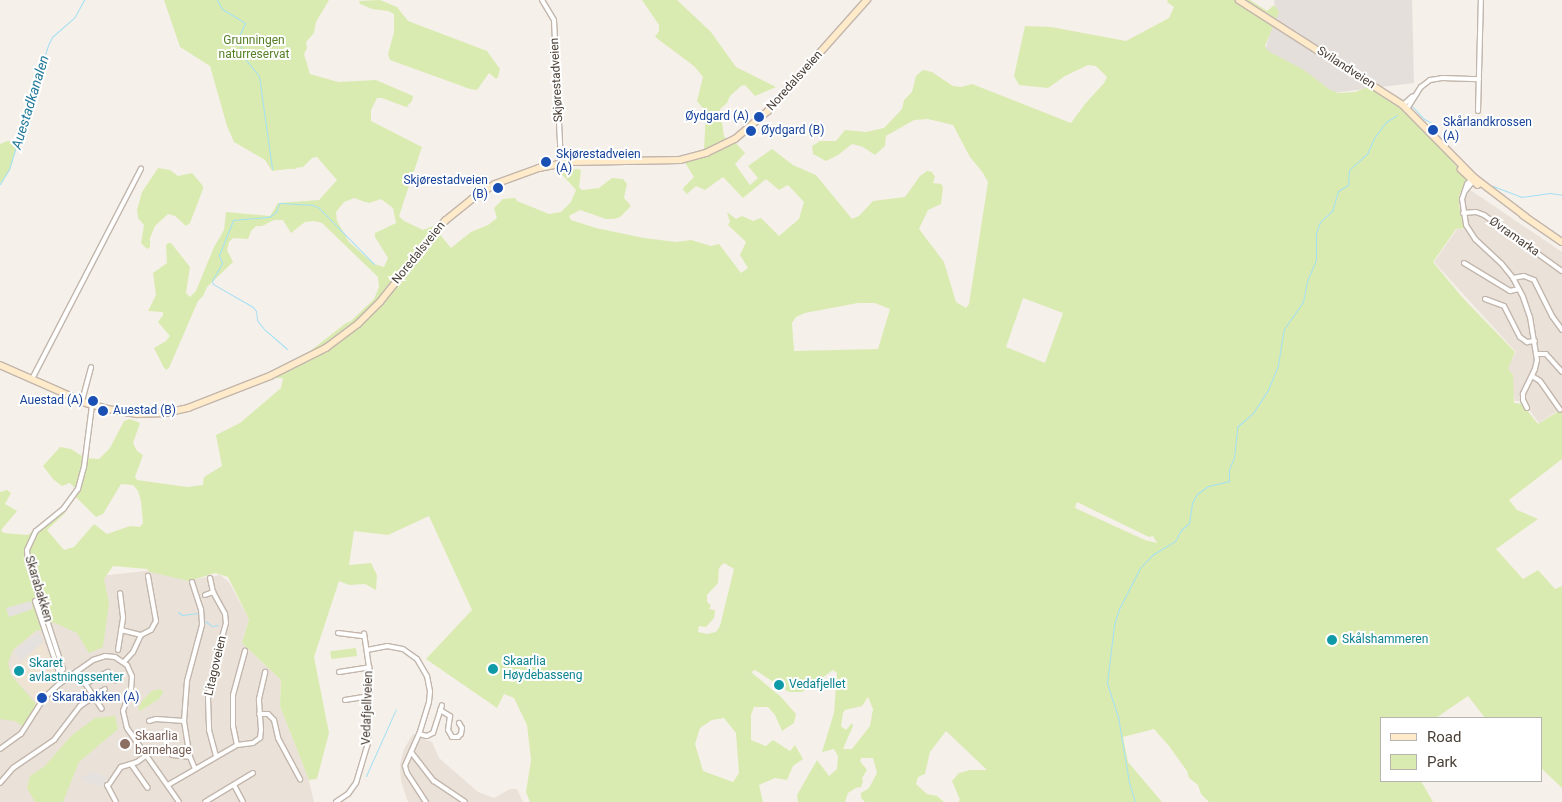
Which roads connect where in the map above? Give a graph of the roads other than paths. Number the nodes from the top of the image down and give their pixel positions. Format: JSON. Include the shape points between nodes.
{"nodes":[{"id":1,"x":542,"y":0,"type":"edge"},
{"id":2,"x":867,"y":0,"type":"edge"},
{"id":3,"x":1239,"y":0,"type":"edge"},
{"id":4,"x":1481,"y":0,"type":"edge"},
{"id":5,"x":1479,"y":79,"type":"junction"},
{"id":6,"x":1405,"y":107,"type":"junction"},
{"id":7,"x":1478,"y":111,"type":"dead end"},
{"id":8,"x":561,"y":163,"type":"junction"},
{"id":9,"x":141,"y":169,"type":"dead end"},
{"id":10,"x":1473,"y":180,"type":"junction"},
{"id":11,"x":1463,"y":213,"type":"junction"},
{"id":12,"x":1562,"y":242,"type":"edge"},
{"id":13,"x":1464,"y":263,"type":"dead end"},
{"id":14,"x":1562,"y":271,"type":"edge"},
{"id":15,"x":1513,"y":278,"type":"junction"},
{"id":16,"x":1519,"y":289,"type":"junction"},
{"id":17,"x":1485,"y":299,"type":"dead end"},
{"id":18,"x":1562,"y":330,"type":"edge"},
{"id":19,"x":1535,"y":341,"type":"junction"},
{"id":20,"x":1537,"y":354,"type":"junction"},
{"id":21,"x":0,"y":365,"type":"edge"},
{"id":22,"x":91,"y":366,"type":"dead end"},
{"id":23,"x":1562,"y":372,"type":"edge"},
{"id":24,"x":1532,"y":376,"type":"junction"},
{"id":25,"x":32,"y":379,"type":"junction"},
{"id":26,"x":82,"y":401,"type":"junction"},
{"id":27,"x":92,"y":405,"type":"junction"},
{"id":28,"x":1528,"y":408,"type":"dead end"},
{"id":29,"x":1560,"y":410,"type":"dead end"},
{"id":30,"x":148,"y":576,"type":"dead end"},
{"id":31,"x":210,"y":578,"type":"dead end"},
{"id":32,"x":192,"y":582,"type":"dead end"},
{"id":33,"x":213,"y":592,"type":"junction"},
{"id":34,"x":120,"y":593,"type":"dead end"},
{"id":35,"x":205,"y":595,"type":"dead end"},
{"id":36,"x":34,"y":601,"type":"dead end"},
{"id":37,"x":121,"y":630,"type":"junction"},
{"id":38,"x":338,"y":633,"type":"dead end"},
{"id":39,"x":141,"y":635,"type":"junction"},
{"id":40,"x":118,"y":650,"type":"dead end"},
{"id":41,"x":367,"y":650,"type":"junction"},
{"id":42,"x":245,"y":651,"type":"dead end"},
{"id":43,"x":242,"y":659,"type":"junction"},
{"id":44,"x":124,"y":662,"type":"junction"},
{"id":45,"x":248,"y":662,"type":"dead end"},
{"id":46,"x":370,"y":667,"type":"junction"},
{"id":47,"x":77,"y":671,"type":"junction"},
{"id":48,"x":339,"y":672,"type":"dead end"},
{"id":49,"x":60,"y":673,"type":"junction"},
{"id":50,"x":270,"y":679,"type":"dead end"},
{"id":51,"x":64,"y":680,"type":"junction"},
{"id":52,"x":116,"y":680,"type":"dead end"},
{"id":53,"x":85,"y":684,"type":"junction"},
{"id":54,"x":105,"y":689,"type":"dead end"},
{"id":55,"x":370,"y":696,"type":"junction"},
{"id":56,"x":93,"y":697,"type":"junction"},
{"id":57,"x":345,"y":700,"type":"dead end"},
{"id":58,"x":102,"y":709,"type":"dead end"},
{"id":59,"x":259,"y":714,"type":"junction"},
{"id":60,"x":150,"y":721,"type":"dead end"},
{"id":61,"x":184,"y":721,"type":"junction"},
{"id":62,"x":459,"y":723,"type":"dead end"},
{"id":63,"x":419,"y":734,"type":"junction"},
{"id":64,"x":237,"y":745,"type":"junction"},
{"id":65,"x":0,"y":749,"type":"edge"},
{"id":66,"x":412,"y":752,"type":"junction"},
{"id":67,"x":147,"y":755,"type":"junction"},
{"id":68,"x":172,"y":755,"type":"dead end"},
{"id":69,"x":216,"y":756,"type":"junction"},
{"id":70,"x":190,"y":757,"type":"junction"},
{"id":71,"x":131,"y":764,"type":"junction"},
{"id":72,"x":195,"y":769,"type":"junction"},
{"id":73,"x":254,"y":774,"type":"dead end"},
{"id":74,"x":300,"y":779,"type":"dead end"},
{"id":75,"x":0,"y":783,"type":"edge"},
{"id":76,"x":168,"y":785,"type":"junction"},
{"id":77,"x":234,"y":785,"type":"junction"},
{"id":78,"x":148,"y":788,"type":"dead end"},
{"id":79,"x":116,"y":802,"type":"edge"},
{"id":80,"x":179,"y":802,"type":"edge"},
{"id":81,"x":205,"y":802,"type":"edge"},
{"id":82,"x":243,"y":802,"type":"edge"},
{"id":83,"x":336,"y":802,"type":"edge"},
{"id":84,"x":426,"y":802,"type":"edge"},
{"id":85,"x":464,"y":802,"type":"edge"}],
"edges":[{"from":1,"to":8,"type":"street","name":"Skjørestadveien","via":[[554,20]]},
{"from":2,"to":8,"type":"main road","name":"Noredalsveien","via":[[761,118],[726,144],[700,156],[670,162]]},
{"from":3,"to":6,"type":"main road","name":"Svilandveien"},
{"from":4,"to":5,"type":"street"},
{"from":5,"to":6,"type":"street","via":[[1437,78],[1425,83]]},
{"from":5,"to":7,"type":"street"},
{"from":6,"to":10,"type":"main road","name":"Svilandveien"},
{"from":8,"to":27,"type":"main road","name":"Noredalsveien","via":[[508,178],[461,207],[435,231],[367,316],[305,360],[208,402],[181,410],[137,414]]},
{"from":9,"to":25,"type":"street"},
{"from":10,"to":11,"type":"street","via":[[1462,200]]},
{"from":10,"to":12,"type":"main road","name":"Svilandveien"},
{"from":11,"to":14,"type":"street","name":"Øvramarka","via":[[1484,215]]},
{"from":11,"to":15,"type":"street","via":[[1472,236]]},
{"from":13,"to":16,"type":"street","via":[[1510,291]]},
{"from":15,"to":16,"type":"street"},
{"from":15,"to":18,"type":"street","via":[[1524,276],[1534,280]]},
{"from":16,"to":19,"type":"street"},
{"from":17,"to":19,"type":"street","via":[[1504,306],[1520,337],[1527,342]]},
{"from":19,"to":20,"type":"street"},
{"from":20,"to":23,"type":"street","via":[[1548,356]]},
{"from":20,"to":24,"type":"street"},
{"from":21,"to":25,"type":"main road","name":"Noredalsveien"},
{"from":22,"to":26,"type":"street"},
{"from":24,"to":28,"type":"street","via":[[1523,394],[1523,402]]},
{"from":24,"to":29,"type":"street","via":[[1542,383]]},
{"from":25,"to":26,"type":"main road","name":"Noredalsveien"},
{"from":26,"to":27,"type":"main road","name":"Noredalsveien"},
{"from":27,"to":49,"type":"street","name":"Skarabakken","via":[[78,489],[64,508],[36,532],[27,550],[63,670]]},
{"from":30,"to":39,"type":"street","via":[[156,621],[151,630]]},
{"from":31,"to":33,"type":"street","name":"Litagoveien"},
{"from":32,"to":61,"type":"street","via":[[202,621],[187,681]]},
{"from":33,"to":35,"type":"street"},
{"from":33,"to":69,"type":"street","name":"Litagoveien","via":[[224,611],[226,624],[208,698],[209,730]]},
{"from":34,"to":37,"type":"street","via":[[123,611]]},
{"from":36,"to":49,"type":"street","name":"Skarabakken"},
{"from":37,"to":39,"type":"street"},
{"from":37,"to":40,"type":"street"},
{"from":38,"to":41,"type":"street","name":"Vedafjellveien","via":[[364,634]]},
{"from":39,"to":44,"type":"street"},
{"from":41,"to":46,"type":"street","name":"Vedafjellveien"},
{"from":41,"to":63,"type":"street","via":[[387,646],[400,648],[413,656],[424,670],[430,697]]},
{"from":42,"to":43,"type":"street"},
{"from":43,"to":45,"type":"street"},
{"from":43,"to":64,"type":"street","via":[[233,695]]},
{"from":44,"to":47,"type":"street","via":[[109,656],[99,657]]},
{"from":44,"to":67,"type":"street","via":[[133,680],[123,710],[124,719]]},
{"from":46,"to":48,"type":"street"},
{"from":46,"to":55,"type":"street","name":"Vedafjellveien"},
{"from":47,"to":51,"type":"street"},
{"from":47,"to":53,"type":"street"},
{"from":49,"to":51,"type":"street","name":"Skarabakken"},
{"from":50,"to":59,"type":"street","via":[[264,675]]},
{"from":51,"to":65,"type":"street","via":[[44,698],[21,734]]},
{"from":52,"to":53,"type":"street","via":[[108,672]]},
{"from":53,"to":56,"type":"street"},
{"from":54,"to":56,"type":"street"},
{"from":55,"to":57,"type":"street"},
{"from":55,"to":83,"type":"street","name":"Vedafjellveien","via":[[368,743],[358,777],[348,794]]},
{"from":56,"to":58,"type":"street"},
{"from":56,"to":75,"type":"street","via":[[77,709],[51,742],[13,768]]},
{"from":59,"to":64,"type":"street","via":[[260,738],[253,743]]},
{"from":59,"to":74,"type":"street","via":[[268,714],[274,720],[278,738]]},
{"from":60,"to":61,"type":"street"},
{"from":61,"to":70,"type":"street"},
{"from":62,"to":63,"type":"street","via":[[462,734],[452,736],[448,730],[450,716],[441,707],[433,733],[427,736]]},
{"from":63,"to":66,"type":"street"},
{"from":64,"to":69,"type":"street"},
{"from":66,"to":84,"type":"street","via":[[405,763],[405,770]]},
{"from":66,"to":85,"type":"street","via":[[434,780]]},
{"from":67,"to":71,"type":"street"},
{"from":67,"to":76,"type":"street"},
{"from":68,"to":70,"type":"street"},
{"from":69,"to":72,"type":"street"},
{"from":70,"to":72,"type":"street"},
{"from":71,"to":78,"type":"street"},
{"from":71,"to":79,"type":"street","via":[[121,767],[107,785]]},
{"from":72,"to":76,"type":"street"},
{"from":73,"to":77,"type":"street"},
{"from":76,"to":80,"type":"street"},
{"from":77,"to":81,"type":"street"},
{"from":77,"to":82,"type":"street"}]}
